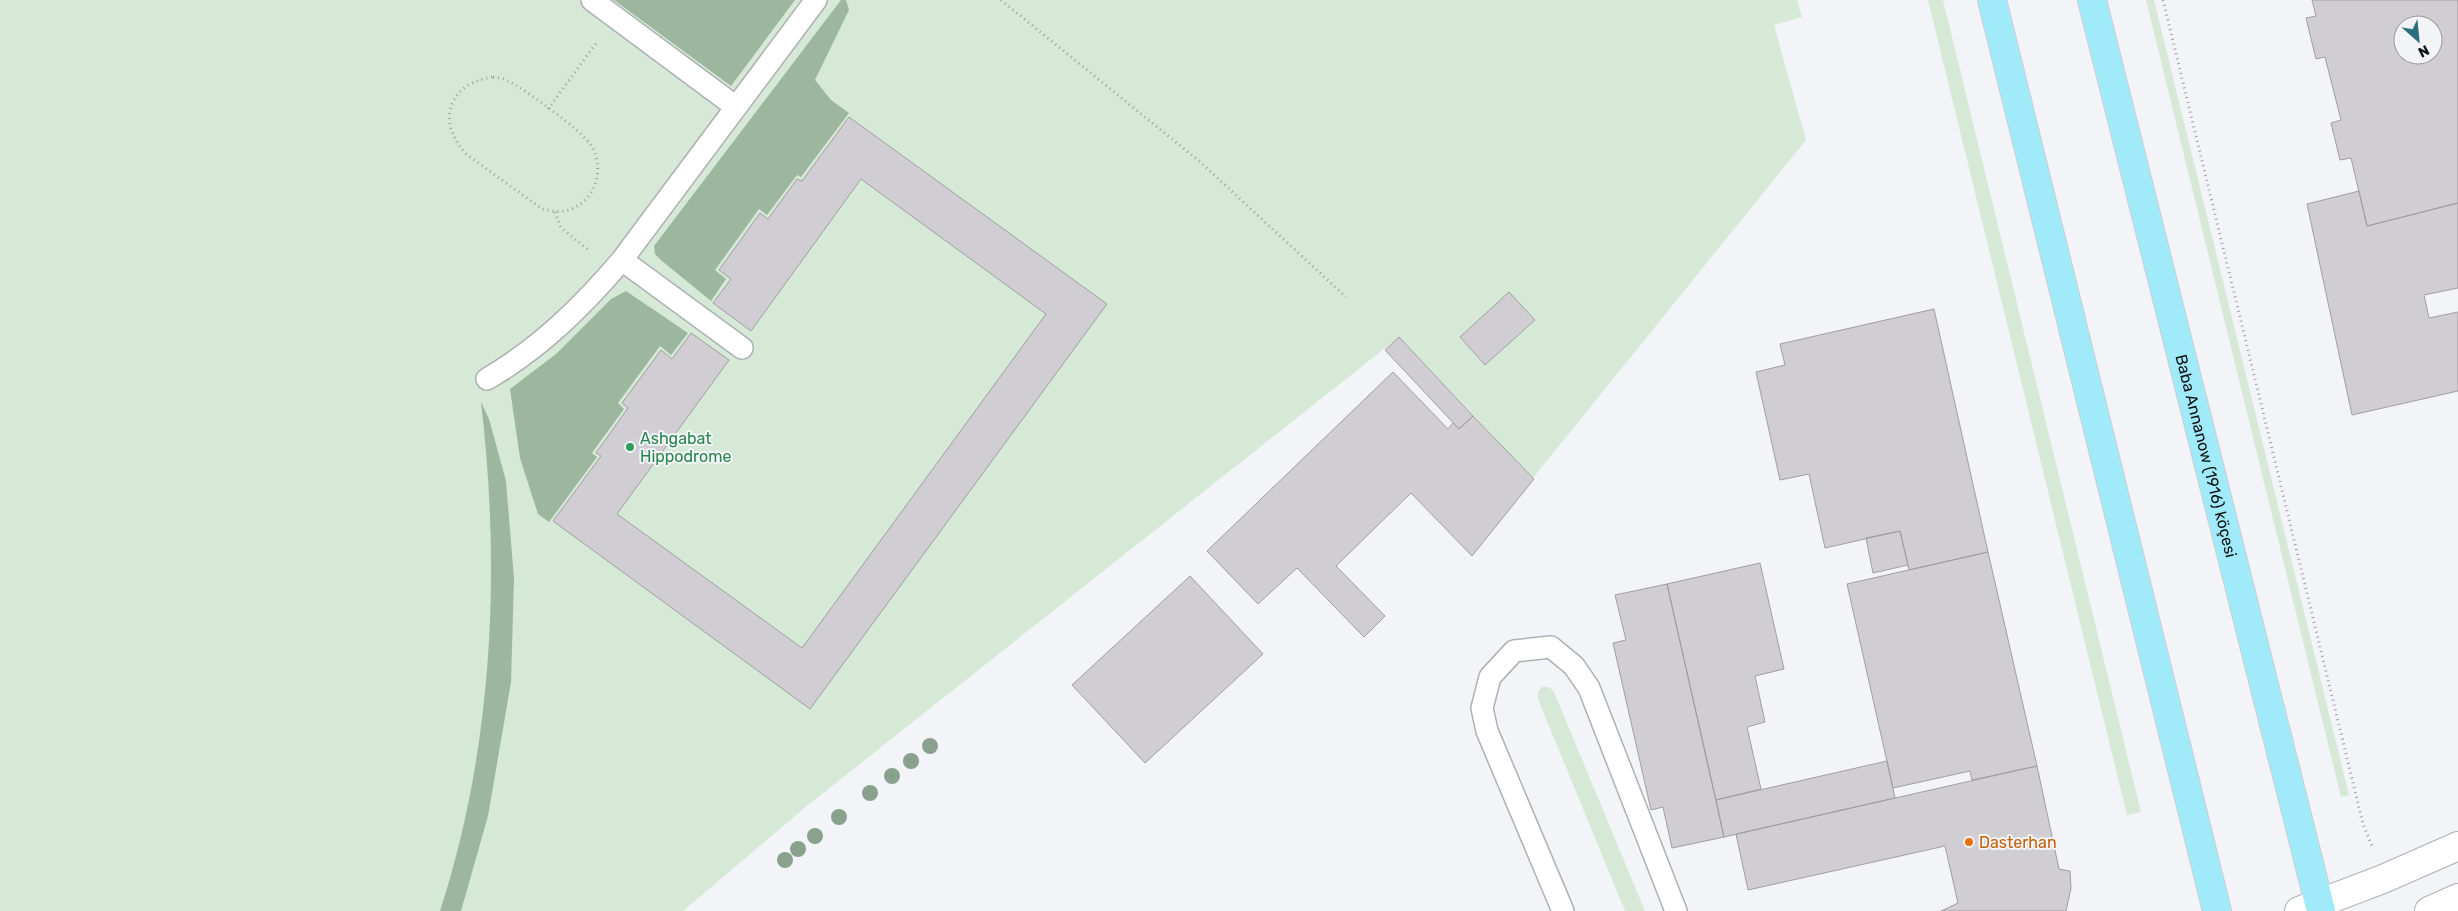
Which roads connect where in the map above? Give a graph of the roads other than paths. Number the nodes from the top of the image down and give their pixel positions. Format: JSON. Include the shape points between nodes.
{"nodes":[{"id":1,"x":592,"y":0,"type":"edge"},
{"id":2,"x":816,"y":0,"type":"edge"},
{"id":3,"x":1992,"y":0,"type":"edge"},
{"id":4,"x":2092,"y":0,"type":"edge"},
{"id":5,"x":736,"y":107,"type":"junction"},
{"id":6,"x":618,"y":265,"type":"junction"},
{"id":7,"x":742,"y":348,"type":"dead end"},
{"id":8,"x":487,"y":379,"type":"dead end"},
{"id":9,"x":2458,"y":846,"type":"edge"},
{"id":10,"x":2458,"y":898,"type":"edge"},
{"id":11,"x":2313,"y":908,"type":"edge"},
{"id":12,"x":1563,"y":911,"type":"edge"},
{"id":13,"x":1676,"y":911,"type":"edge"},
{"id":14,"x":2217,"y":911,"type":"edge"},
{"id":15,"x":2429,"y":911,"type":"edge"}],
"edges":[{"from":1,"to":5,"type":"lane"},
{"from":2,"to":5,"type":"lane"},
{"from":3,"to":14,"type":"main road"},
{"from":4,"to":11,"type":"main road","name":"Baba Annanow (1916) köçesi"},
{"from":5,"to":6,"type":"lane"},
{"from":6,"to":7,"type":"lane"},
{"from":6,"to":8,"type":"lane","via":[[597,290],[531,352]]},
{"from":9,"to":11,"type":"street"},
{"from":10,"to":15,"type":"street"},
{"from":12,"to":13,"type":"lane","via":[[1487,731],[1482,708],[1490,677],[1514,651],[1551,647],[1574,666],[1589,688]]}]}
